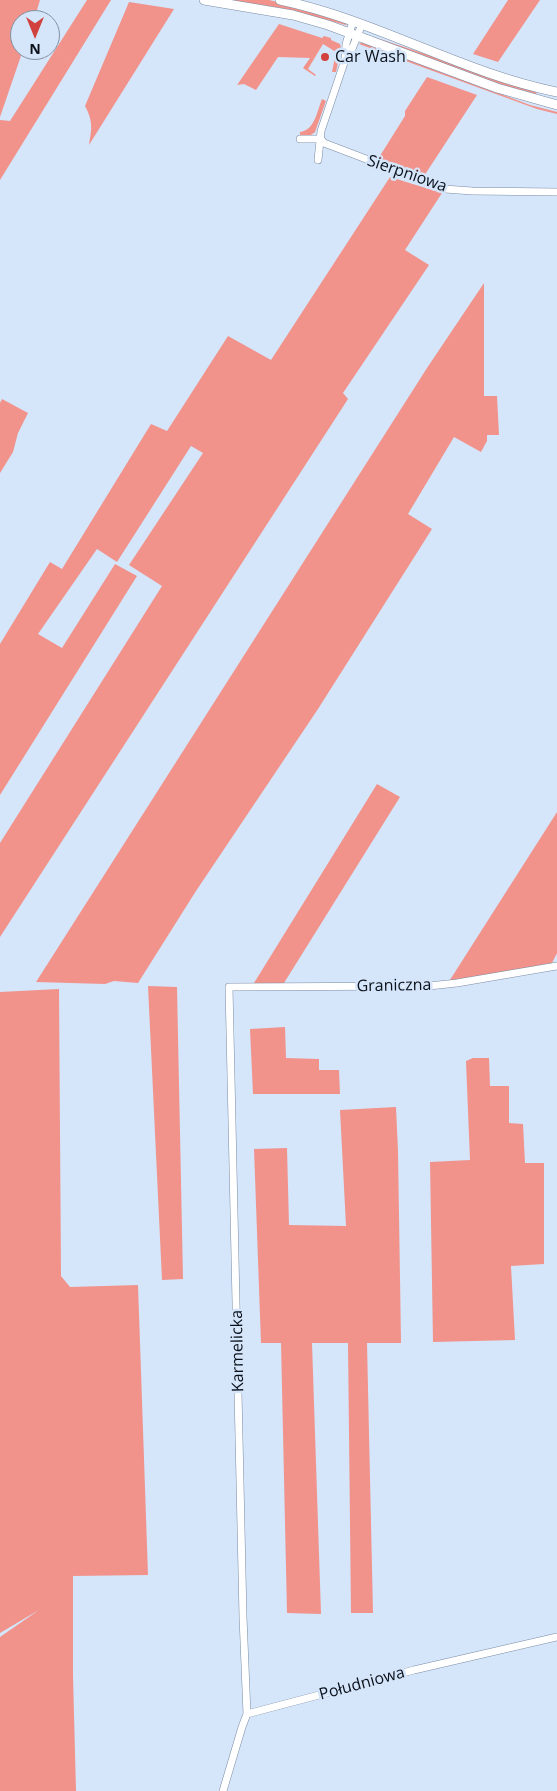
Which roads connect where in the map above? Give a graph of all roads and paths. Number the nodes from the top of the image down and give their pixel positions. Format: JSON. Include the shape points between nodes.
{"nodes":[{"id":1,"x":204,"y":0,"type":"edge"},
{"id":2,"x":280,"y":0,"type":"edge"},
{"id":3,"x":357,"y":23,"type":"junction"},
{"id":4,"x":353,"y":34,"type":"junction"},
{"id":5,"x":557,"y":92,"type":"edge"},
{"id":6,"x":557,"y":105,"type":"edge"},
{"id":7,"x":300,"y":139,"type":"dead end"},
{"id":8,"x":321,"y":139,"type":"junction"},
{"id":9,"x":318,"y":160,"type":"dead end"},
{"id":10,"x":557,"y":192,"type":"edge"},
{"id":11,"x":557,"y":966,"type":"edge"},
{"id":12,"x":229,"y":988,"type":"joint"},
{"id":13,"x":557,"y":1637,"type":"edge"},
{"id":14,"x":247,"y":1714,"type":"junction"},
{"id":15,"x":223,"y":1791,"type":"edge"}],
"edges":[{"from":1,"to":4,"type":"street","via":[[293,15]]},
{"from":2,"to":3,"type":"street"},
{"from":3,"to":4,"type":"street"},
{"from":3,"to":5,"type":"street","via":[[506,78]]},
{"from":4,"to":6,"type":"street","via":[[497,88]]},
{"from":4,"to":8,"type":"street","via":[[350,54],[345,60]]},
{"from":7,"to":8,"type":"street"},
{"from":8,"to":9,"type":"street"},
{"from":8,"to":10,"type":"street","name":"Sierpniowa","via":[[324,143],[445,189]]},
{"from":11,"to":12,"type":"street","name":"Graniczna","via":[[429,986]]},
{"from":12,"to":14,"type":"street","name":"Karmelicka"},
{"from":13,"to":14,"type":"street","name":"Południowa"},
{"from":14,"to":15,"type":"street"}]}
